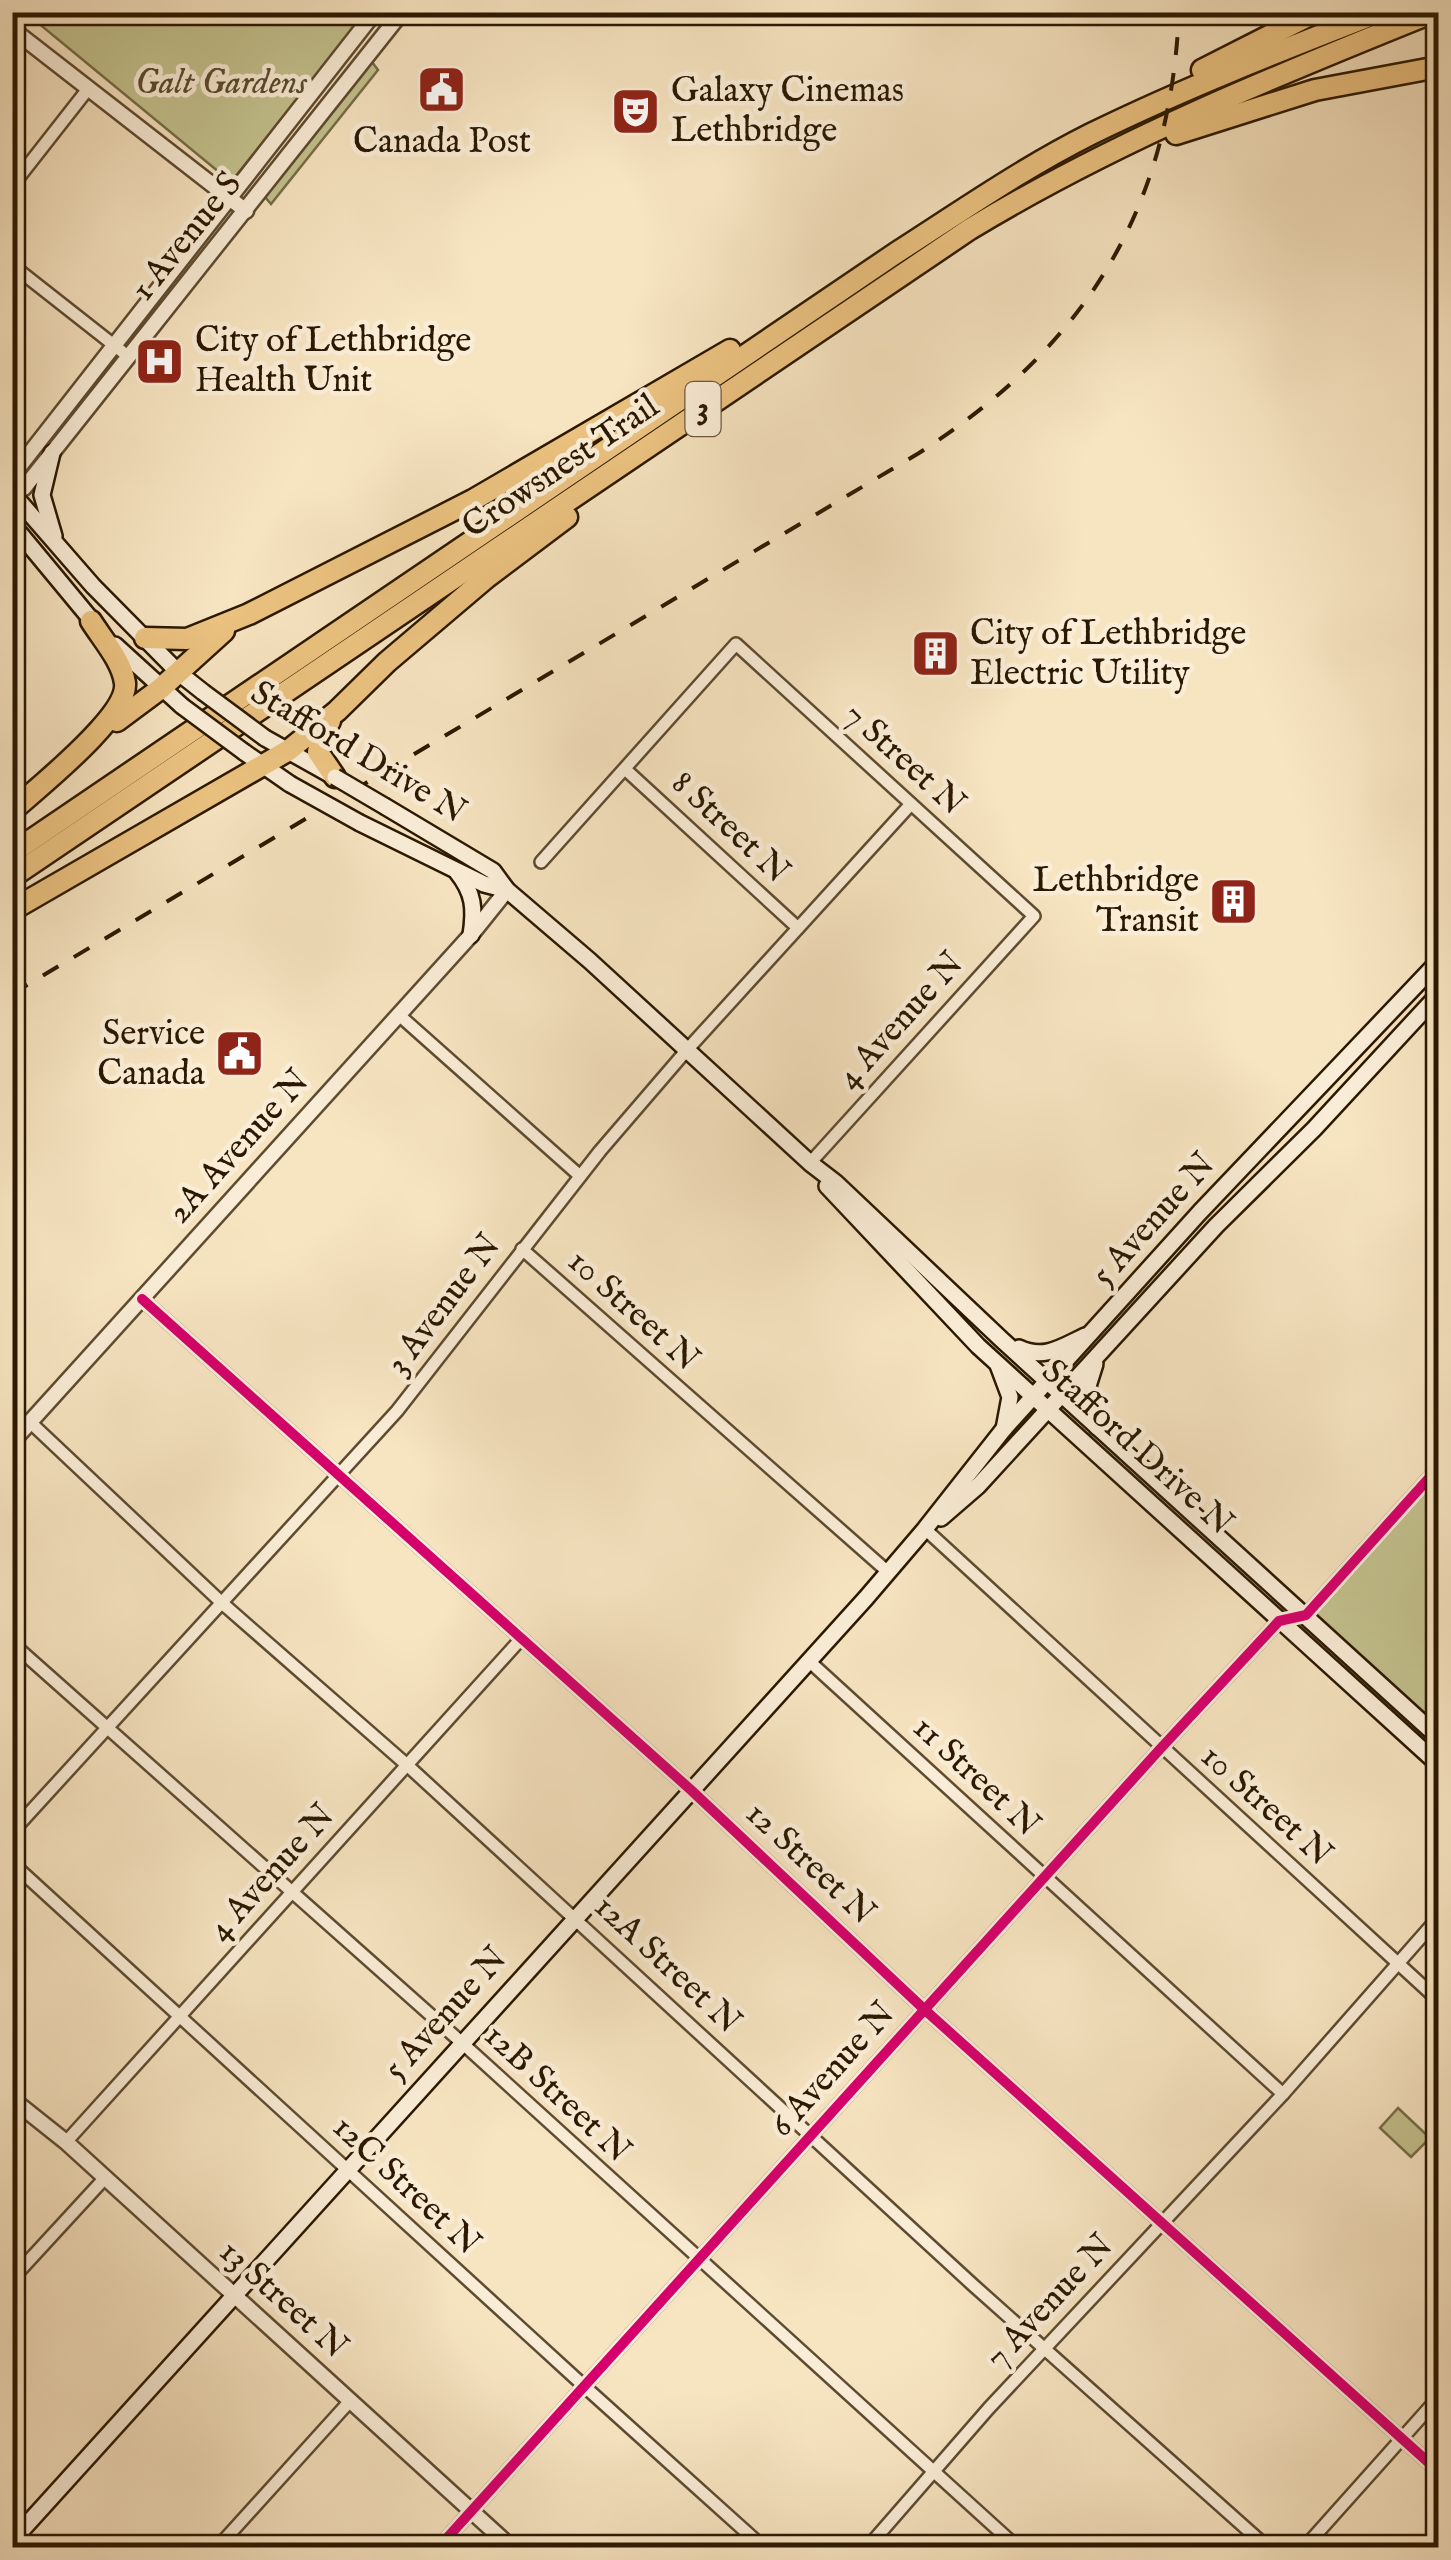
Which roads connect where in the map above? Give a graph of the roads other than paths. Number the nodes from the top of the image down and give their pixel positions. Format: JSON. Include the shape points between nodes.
{"nodes":[{"id":1,"x":375,"y":12,"type":"edge"},
{"id":2,"x":402,"y":12,"type":"edge"},
{"id":3,"x":1316,"y":12,"type":"edge"},
{"id":4,"x":1380,"y":12,"type":"edge"},
{"id":5,"x":1434,"y":12,"type":"edge"},
{"id":6,"x":12,"y":29,"type":"edge"},
{"id":7,"x":1438,"y":67,"type":"edge"},
{"id":8,"x":88,"y":89,"type":"junction"},
{"id":9,"x":12,"y":186,"type":"edge"},
{"id":10,"x":230,"y":199,"type":"junction"},
{"id":11,"x":246,"y":211,"type":"junction"},
{"id":12,"x":970,"y":229,"type":"junction"},
{"id":13,"x":896,"y":253,"type":"junction"},
{"id":14,"x":12,"y":265,"type":"edge"},
{"id":15,"x":802,"y":342,"type":"junction"},
{"id":16,"x":116,"y":346,"type":"junction"},
{"id":17,"x":128,"y":357,"type":"junction"},
{"id":18,"x":52,"y":453,"type":"junction"},
{"id":19,"x":12,"y":476,"type":"edge"},
{"id":20,"x":12,"y":492,"type":"edge"},
{"id":21,"x":12,"y":524,"type":"edge"},
{"id":22,"x":12,"y":546,"type":"edge"},
{"id":23,"x":59,"y":548,"type":"junction"},
{"id":24,"x":46,"y":566,"type":"junction"},
{"id":25,"x":249,"y":614,"type":"junction"},
{"id":26,"x":92,"y":621,"type":"junction"},
{"id":27,"x":146,"y":638,"type":"junction"},
{"id":28,"x":179,"y":672,"type":"junction"},
{"id":29,"x":160,"y":688,"type":"junction"},
{"id":30,"x":337,"y":711,"type":"junction"},
{"id":31,"x":79,"y":750,"type":"junction"},
{"id":32,"x":289,"y":750,"type":"junction"},
{"id":33,"x":264,"y":766,"type":"junction"},
{"id":34,"x":326,"y":769,"type":"junction"},
{"id":35,"x":625,"y":769,"type":"junction"},
{"id":36,"x":911,"y":804,"type":"junction"},
{"id":37,"x":12,"y":811,"type":"edge"},
{"id":38,"x":12,"y":853,"type":"edge"},
{"id":39,"x":541,"y":862,"type":"dead end"},
{"id":40,"x":455,"y":869,"type":"junction"},
{"id":41,"x":12,"y":878,"type":"edge"},
{"id":42,"x":507,"y":890,"type":"junction"},
{"id":43,"x":12,"y":910,"type":"edge"},
{"id":44,"x":1034,"y":916,"type":"joint"},
{"id":45,"x":798,"y":928,"type":"junction"},
{"id":46,"x":471,"y":935,"type":"junction"},
{"id":47,"x":1438,"y":962,"type":"edge"},
{"id":48,"x":1438,"y":995,"type":"edge"},
{"id":49,"x":399,"y":1015,"type":"junction"},
{"id":50,"x":686,"y":1051,"type":"junction"},
{"id":51,"x":810,"y":1162,"type":"junction"},
{"id":52,"x":580,"y":1176,"type":"junction"},
{"id":53,"x":522,"y":1249,"type":"junction"},
{"id":54,"x":142,"y":1299,"type":"junction"},
{"id":55,"x":1093,"y":1332,"type":"junction"},
{"id":56,"x":1002,"y":1340,"type":"junction"},
{"id":57,"x":1101,"y":1352,"type":"junction"},
{"id":58,"x":996,"y":1361,"type":"junction"},
{"id":59,"x":1048,"y":1381,"type":"junction"},
{"id":60,"x":1035,"y":1395,"type":"junction"},
{"id":61,"x":1062,"y":1395,"type":"junction"},
{"id":62,"x":1049,"y":1409,"type":"junction"},
{"id":63,"x":30,"y":1422,"type":"junction"},
{"id":64,"x":1097,"y":1427,"type":"junction"},
{"id":65,"x":1003,"y":1430,"type":"junction"},
{"id":66,"x":12,"y":1442,"type":"edge"},
{"id":67,"x":1438,"y":1468,"type":"edge"},
{"id":68,"x":339,"y":1476,"type":"junction"},
{"id":69,"x":925,"y":1529,"type":"junction"},
{"id":70,"x":888,"y":1572,"type":"junction"},
{"id":71,"x":222,"y":1603,"type":"junction"},
{"id":72,"x":1306,"y":1615,"type":"junction"},
{"id":73,"x":1279,"y":1621,"type":"junction"},
{"id":74,"x":520,"y":1640,"type":"junction"},
{"id":75,"x":12,"y":1643,"type":"edge"},
{"id":76,"x":809,"y":1660,"type":"junction"},
{"id":77,"x":107,"y":1728,"type":"junction"},
{"id":78,"x":1438,"y":1737,"type":"edge"},
{"id":79,"x":1162,"y":1748,"type":"junction"},
{"id":80,"x":1438,"y":1764,"type":"edge"},
{"id":81,"x":407,"y":1765,"type":"junction"},
{"id":82,"x":691,"y":1790,"type":"junction"},
{"id":83,"x":12,"y":1832,"type":"edge"},
{"id":84,"x":12,"y":1862,"type":"edge"},
{"id":85,"x":1045,"y":1878,"type":"junction"},
{"id":86,"x":291,"y":1893,"type":"junction"},
{"id":87,"x":575,"y":1917,"type":"junction"},
{"id":88,"x":1438,"y":1918,"type":"edge"},
{"id":89,"x":1399,"y":1964,"type":"junction"},
{"id":90,"x":1438,"y":2000,"type":"edge"},
{"id":91,"x":925,"y":2010,"type":"junction"},
{"id":92,"x":181,"y":2016,"type":"junction"},
{"id":93,"x":461,"y":2042,"type":"junction"},
{"id":94,"x":1283,"y":2094,"type":"junction"},
{"id":95,"x":12,"y":2099,"type":"edge"},
{"id":96,"x":810,"y":2137,"type":"junction"},
{"id":97,"x":66,"y":2142,"type":"junction"},
{"id":98,"x":346,"y":2170,"type":"junction"},
{"id":99,"x":104,"y":2179,"type":"junction"},
{"id":100,"x":1163,"y":2221,"type":"junction"},
{"id":101,"x":698,"y":2261,"type":"junction"},
{"id":102,"x":12,"y":2279,"type":"edge"},
{"id":103,"x":233,"y":2296,"type":"junction"},
{"id":104,"x":1045,"y":2348,"type":"junction"},
{"id":105,"x":584,"y":2386,"type":"junction"},
{"id":106,"x":1438,"y":2398,"type":"edge"},
{"id":107,"x":350,"y":2402,"type":"junction"},
{"id":108,"x":1402,"y":2438,"type":"junction"},
{"id":109,"x":1438,"y":2471,"type":"edge"},
{"id":110,"x":933,"y":2473,"type":"junction"},
{"id":111,"x":470,"y":2510,"type":"junction"},
{"id":112,"x":12,"y":2541,"type":"edge"},
{"id":113,"x":217,"y":2548,"type":"edge"},
{"id":114,"x":438,"y":2548,"type":"edge"},
{"id":115,"x":512,"y":2548,"type":"edge"},
{"id":116,"x":764,"y":2548,"type":"edge"},
{"id":117,"x":866,"y":2548,"type":"edge"},
{"id":118,"x":1018,"y":2548,"type":"edge"},
{"id":119,"x":1268,"y":2548,"type":"edge"},
{"id":120,"x":1304,"y":2548,"type":"edge"}],
"edges":[{"from":1,"to":10,"type":"street","name":"1 Avenue S"},
{"from":2,"to":11,"type":"street","name":"1 Avenue S"},
{"from":3,"to":13,"type":"highway","via":[[1056,144]]},
{"from":4,"to":13,"type":"highway","name":"Crowsnest Trail","number":"3","via":[[1091,134]]},
{"from":5,"to":12,"type":"highway","name":"Crowsnest Trail","number":"3","via":[[1118,148]]},
{"from":6,"to":8,"type":"street"},
{"from":7,"to":12,"type":"highway","via":[[1315,90],[1193,128]]},
{"from":8,"to":9,"type":"street"},
{"from":8,"to":10,"type":"street"},
{"from":10,"to":11,"type":"street"},
{"from":10,"to":16,"type":"street","name":"1 Avenue S"},
{"from":11,"to":17,"type":"street","name":"1 Avenue S"},
{"from":12,"to":15,"type":"highway","name":"Crowsnest Trail","number":"3"},
{"from":13,"to":25,"type":"highway","via":[[473,500]]},
{"from":13,"to":38,"type":"highway","name":"Crowsnest Trail","number":"3"},
{"from":14,"to":16,"type":"street"},
{"from":15,"to":30,"type":"highway","via":[[486,578]]},
{"from":15,"to":41,"type":"highway","name":"Crowsnest Trail","number":"3"},
{"from":16,"to":17,"type":"street"},
{"from":16,"to":19,"type":"street","name":"1 Avenue S"},
{"from":17,"to":18,"type":"street","name":"1 Avenue S"},
{"from":18,"to":20,"type":"street","name":"1 Avenue S","via":[[24,488]]},
{"from":18,"to":23,"type":"main road","via":[[42,495]]},
{"from":20,"to":23,"type":"main road","name":"Stafford Drive N"},
{"from":21,"to":24,"type":"main road","name":"Stafford Drive N"},
{"from":22,"to":24,"type":"main road"},
{"from":23,"to":27,"type":"main road","name":"Stafford Drive N"},
{"from":24,"to":26,"type":"main road","name":"Stafford Drive N"},
{"from":25,"to":27,"type":"highway","via":[[188,639]]},
{"from":25,"to":28,"type":"highway"},
{"from":26,"to":29,"type":"main road","name":"Stafford Drive N"},
{"from":26,"to":31,"type":"highway","via":[[119,664],[125,694],[111,720]]},
{"from":27,"to":28,"type":"main road","name":"Stafford Drive N"},
{"from":28,"to":29,"type":"highway"},
{"from":28,"to":32,"type":"main road","name":"Stafford Drive N","bridge":true},
{"from":29,"to":31,"type":"highway"},
{"from":29,"to":33,"type":"main road","name":"Stafford Drive N","bridge":true},
{"from":30,"to":32,"type":"highway"},
{"from":30,"to":34,"type":"highway","via":[[318,745]]},
{"from":31,"to":37,"type":"highway"},
{"from":32,"to":33,"type":"highway"},
{"from":32,"to":34,"type":"main road","name":"Stafford Drive N"},
{"from":33,"to":40,"type":"main road","name":"Stafford Drive N","bridge":true},
{"from":33,"to":43,"type":"highway"},
{"from":34,"to":42,"type":"main road","name":"Stafford Drive N","bridge":true,"via":[[483,863]]},
{"from":35,"to":36,"type":"street","name":"7 Street N","via":[[736,644]]},
{"from":35,"to":39,"type":"street"},
{"from":35,"to":45,"type":"street","name":"8 Street N"},
{"from":36,"to":44,"type":"street","name":"7 Street N"},
{"from":36,"to":45,"type":"street","name":"3 Avenue N"},
{"from":40,"to":42,"type":"main road","name":"Stafford Drive N"},
{"from":40,"to":46,"type":"main road","via":[[472,894]]},
{"from":42,"to":46,"type":"street","name":"2A Avenue N"},
{"from":42,"to":50,"type":"main road","name":"Stafford Drive N"},
{"from":44,"to":51,"type":"street","name":"4 Avenue N"},
{"from":45,"to":50,"type":"street","name":"3 Avenue N"},
{"from":46,"to":49,"type":"street","name":"2A Avenue N"},
{"from":47,"to":55,"type":"main road","name":"5 Avenue N"},
{"from":48,"to":57,"type":"main road","name":"5 Avenue N"},
{"from":49,"to":52,"type":"street"},
{"from":49,"to":54,"type":"street","name":"2A Avenue N"},
{"from":50,"to":51,"type":"main road","name":"Stafford Drive N"},
{"from":50,"to":52,"type":"street","name":"3 Avenue N"},
{"from":51,"to":56,"type":"main road","name":"Stafford Drive N"},
{"from":51,"to":58,"type":"main road","name":"Stafford Drive N","via":[[923,1291]]},
{"from":52,"to":53,"type":"street","name":"3 Avenue N"},
{"from":53,"to":68,"type":"street","name":"3 Avenue N"},
{"from":53,"to":70,"type":"street","name":"10 Street N"},
{"from":54,"to":63,"type":"street","name":"2A Avenue N"},
{"from":54,"to":68,"type":"street","name":"12 Street N"},
{"from":55,"to":56,"type":"main road","via":[[1040,1355]]},
{"from":55,"to":59,"type":"main road","name":"5 Avenue N"},
{"from":56,"to":59,"type":"main road","name":"Stafford Drive N"},
{"from":57,"to":61,"type":"main road","name":"5 Avenue N"},
{"from":57,"to":64,"type":"main road","via":[[1088,1386]]},
{"from":58,"to":60,"type":"main road","name":"Stafford Drive N"},
{"from":58,"to":65,"type":"main road","via":[[1010,1396]]},
{"from":59,"to":60,"type":"main road","name":"5 Avenue N"},
{"from":59,"to":61,"type":"main road","name":"Stafford Drive N"},
{"from":60,"to":62,"type":"main road","name":"Stafford Drive N"},
{"from":60,"to":65,"type":"main road","name":"5 Avenue N"},
{"from":61,"to":62,"type":"main road","name":"5 Avenue N"},
{"from":61,"to":64,"type":"main road","name":"Stafford Drive N"},
{"from":62,"to":69,"type":"main road","name":"5 Avenue N","via":[[972,1492]]},
{"from":62,"to":73,"type":"main road","name":"Stafford Drive N"},
{"from":63,"to":66,"type":"street","name":"2A Avenue N"},
{"from":63,"to":71,"type":"street","name":"12A Street N"},
{"from":64,"to":72,"type":"main road","name":"Stafford Drive N"},
{"from":65,"to":69,"type":"main road","name":"5 Avenue N"},
{"from":67,"to":72,"type":"street"},
{"from":68,"to":71,"type":"street","name":"3 Avenue N"},
{"from":68,"to":74,"type":"street","name":"12 Street N"},
{"from":69,"to":70,"type":"main road","name":"5 Avenue N"},
{"from":69,"to":79,"type":"street","name":"10 Street N"},
{"from":70,"to":76,"type":"main road","name":"5 Avenue N"},
{"from":71,"to":77,"type":"street","name":"3 Avenue N"},
{"from":71,"to":81,"type":"street","name":"12A Street N"},
{"from":72,"to":73,"type":"street"},
{"from":72,"to":78,"type":"main road","name":"Stafford Drive N"},
{"from":73,"to":79,"type":"street","name":"6 Avenue N"},
{"from":73,"to":80,"type":"main road","name":"Stafford Drive N"},
{"from":74,"to":81,"type":"street","name":"4 Avenue N"},
{"from":74,"to":82,"type":"street","name":"12 Street N"},
{"from":75,"to":77,"type":"street","name":"12B Street N"},
{"from":76,"to":82,"type":"main road","name":"5 Avenue N"},
{"from":76,"to":85,"type":"street","name":"11 Street N"},
{"from":77,"to":83,"type":"street","name":"3 Avenue N"},
{"from":77,"to":86,"type":"street","name":"12B Street N"},
{"from":79,"to":85,"type":"street","name":"6 Avenue N"},
{"from":79,"to":89,"type":"street","name":"10 Street N"},
{"from":81,"to":86,"type":"street","name":"4 Avenue N"},
{"from":81,"to":87,"type":"street","name":"12A Street N"},
{"from":82,"to":87,"type":"main road","name":"5 Avenue N"},
{"from":82,"to":91,"type":"street","name":"12 Street N"},
{"from":84,"to":92,"type":"street","name":"12C Street N"},
{"from":85,"to":91,"type":"street","name":"6 Avenue N"},
{"from":85,"to":94,"type":"street","name":"11 Street N"},
{"from":86,"to":92,"type":"street","name":"4 Avenue N"},
{"from":86,"to":93,"type":"street","name":"12B Street N"},
{"from":87,"to":93,"type":"main road","name":"5 Avenue N"},
{"from":87,"to":96,"type":"street","name":"12A Street N"},
{"from":88,"to":89,"type":"street","name":"7 Avenue N"},
{"from":89,"to":90,"type":"street","name":"10 Street N"},
{"from":89,"to":94,"type":"street","name":"7 Avenue N"},
{"from":91,"to":96,"type":"street","name":"6 Avenue N"},
{"from":91,"to":100,"type":"street","name":"12 Street N"},
{"from":92,"to":97,"type":"street","name":"4 Avenue N"},
{"from":92,"to":98,"type":"street","name":"12C Street N"},
{"from":93,"to":98,"type":"main road","name":"5 Avenue N"},
{"from":93,"to":101,"type":"street","name":"12B Street N"},
{"from":94,"to":100,"type":"street","name":"7 Avenue N"},
{"from":95,"to":97,"type":"street","name":"13 Street N"},
{"from":96,"to":101,"type":"street","name":"6 Avenue N"},
{"from":96,"to":104,"type":"street","name":"12A Street N"},
{"from":97,"to":99,"type":"street","name":"13 Street N"},
{"from":98,"to":103,"type":"main road","name":"5 Avenue N"},
{"from":98,"to":105,"type":"street","name":"12C Street N"},
{"from":99,"to":102,"type":"street"},
{"from":99,"to":103,"type":"street","name":"13 Street N"},
{"from":100,"to":104,"type":"street","name":"7 Avenue N"},
{"from":100,"to":108,"type":"street","name":"12 Street N"},
{"from":101,"to":105,"type":"street","name":"6 Avenue N"},
{"from":101,"to":110,"type":"street","name":"12B Street N"},
{"from":103,"to":107,"type":"street","name":"13 Street N"},
{"from":103,"to":112,"type":"main road","name":"5 Avenue N"},
{"from":104,"to":110,"type":"street","name":"7 Avenue N"},
{"from":104,"to":119,"type":"street","name":"12A Street N"},
{"from":105,"to":111,"type":"street","name":"6 Avenue N"},
{"from":105,"to":116,"type":"street","name":"12C Street N"},
{"from":106,"to":108,"type":"street"},
{"from":107,"to":111,"type":"street","name":"13 Street N"},
{"from":107,"to":113,"type":"street"},
{"from":108,"to":109,"type":"street","name":"12 Street N"},
{"from":108,"to":120,"type":"street"},
{"from":110,"to":117,"type":"street","name":"7 Avenue N"},
{"from":110,"to":118,"type":"street","name":"12B Street N"},
{"from":111,"to":114,"type":"street","name":"6 Avenue N"},
{"from":111,"to":115,"type":"street","name":"13 Street N"}]}
